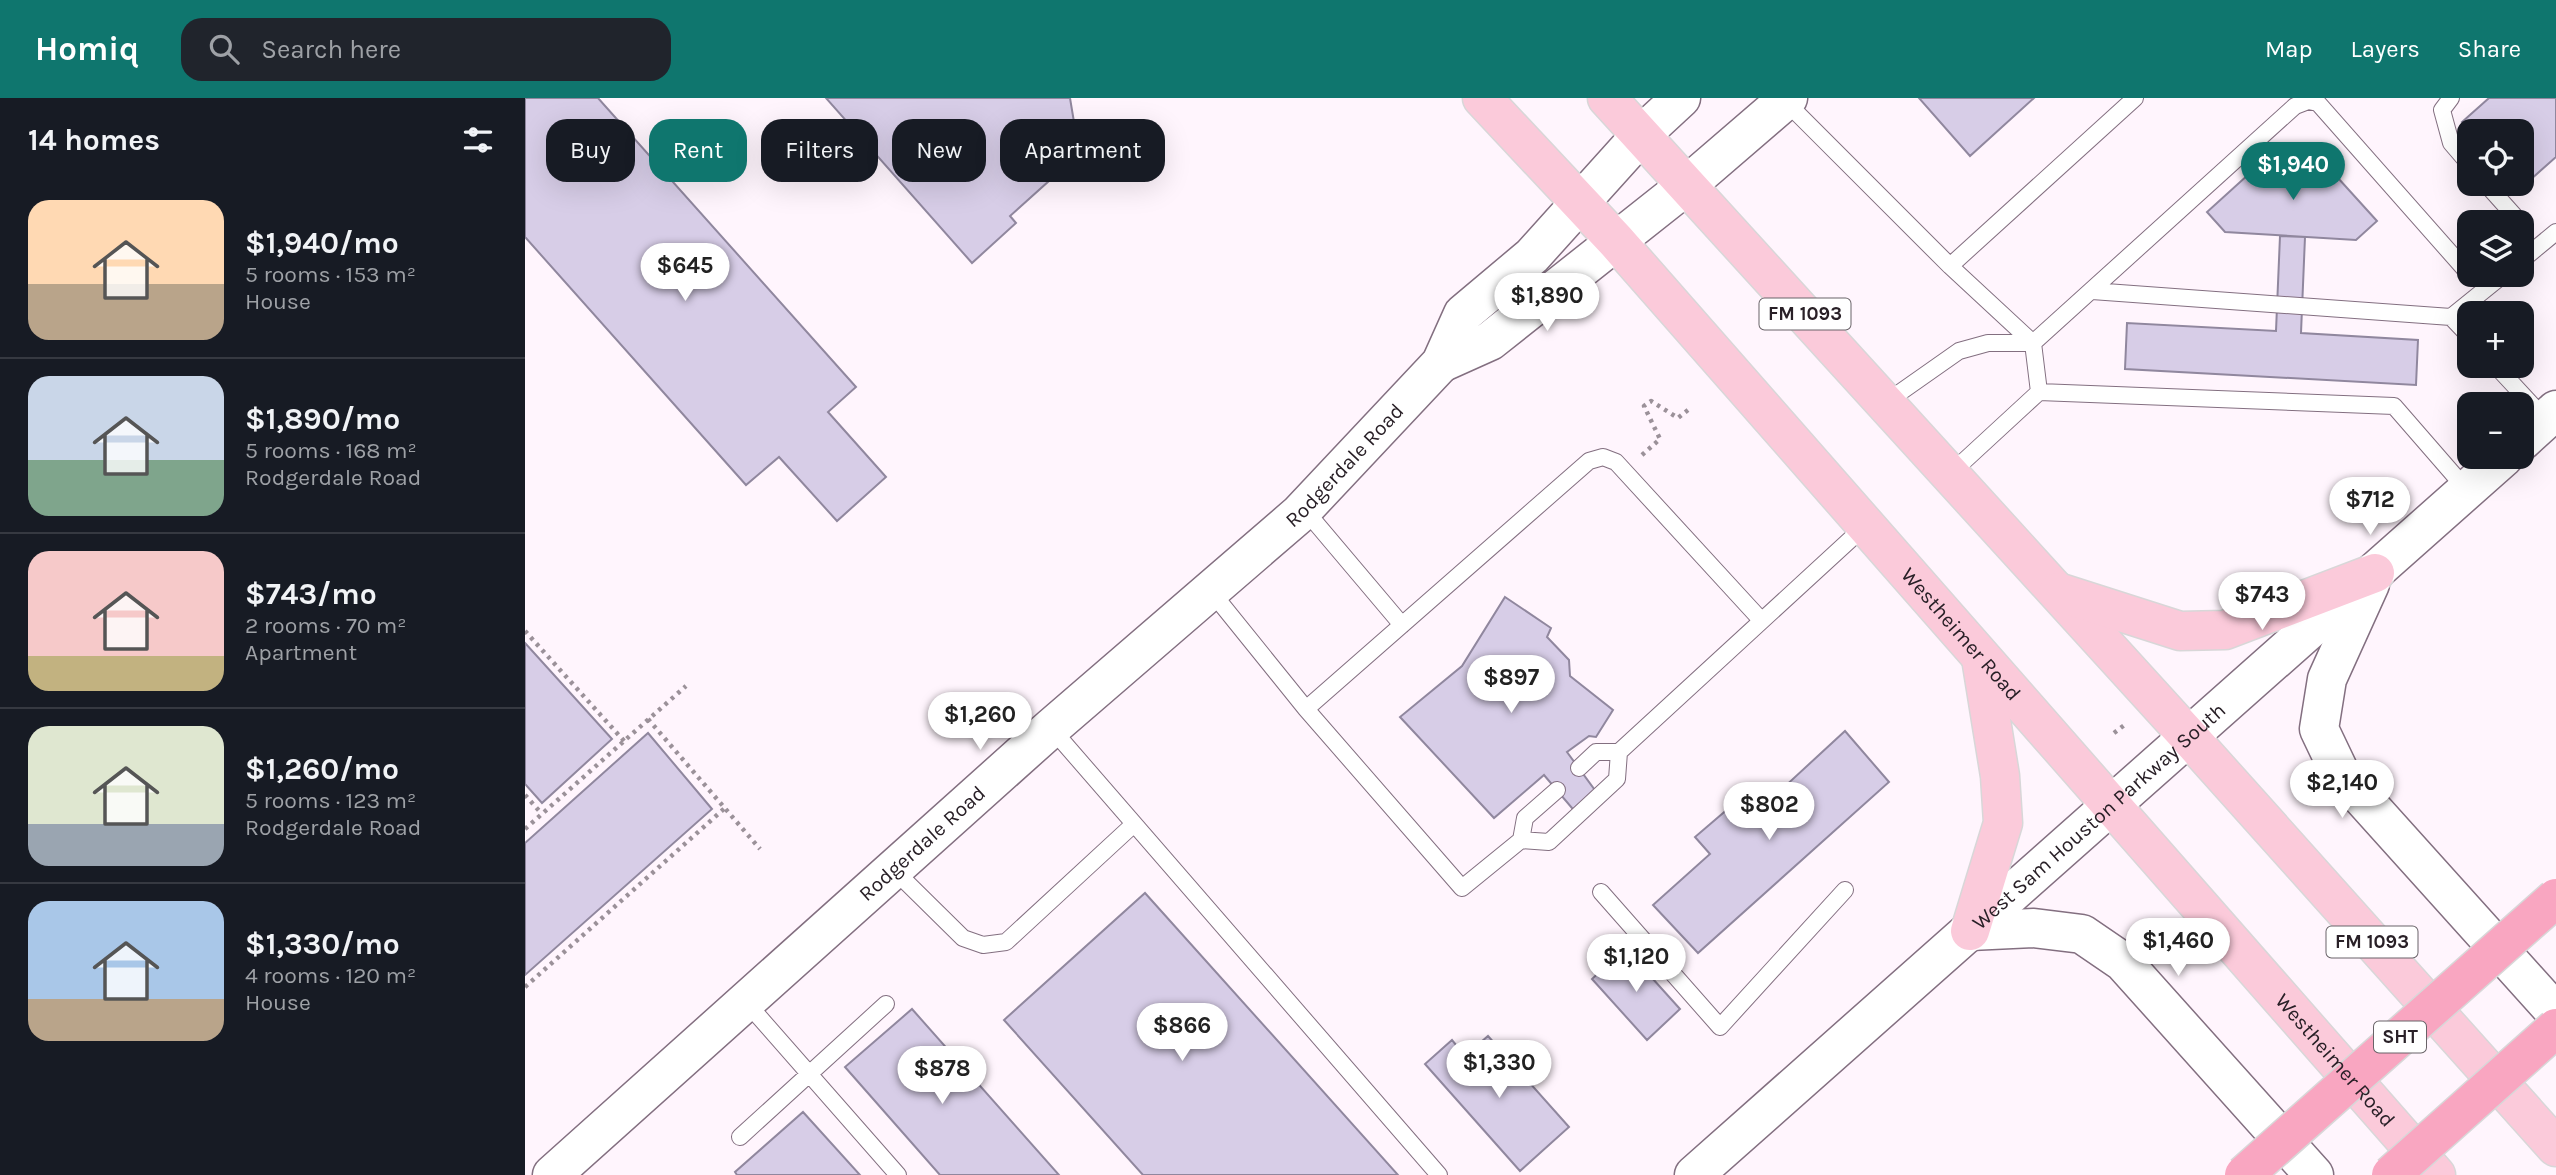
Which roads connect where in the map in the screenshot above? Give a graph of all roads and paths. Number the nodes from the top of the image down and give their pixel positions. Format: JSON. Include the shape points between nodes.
{"nodes":[{"id":1,"x":1482,"y":98,"type":"edge"},
{"id":2,"x":1607,"y":98,"type":"edge"},
{"id":3,"x":1681,"y":98,"type":"edge"},
{"id":4,"x":2135,"y":98,"type":"edge"},
{"id":5,"x":2451,"y":98,"type":"edge"},
{"id":6,"x":1786,"y":99,"type":"edge"},
{"id":7,"x":1641,"y":135,"type":"junction"},
{"id":8,"x":2457,"y":150,"type":"edge"},
{"id":9,"x":1688,"y":185,"type":"junction"},
{"id":10,"x":2497,"y":196,"type":"edge"},
{"id":11,"x":1581,"y":203,"type":"junction"},
{"id":12,"x":2509,"y":210,"type":"edge"},
{"id":13,"x":2556,"y":232,"type":"edge"},
{"id":14,"x":2534,"y":239,"type":"edge"},
{"id":15,"x":1616,"y":241,"type":"junction"},
{"id":16,"x":2540,"y":246,"type":"junction"},
{"id":17,"x":2534,"y":251,"type":"edge"},
{"id":18,"x":2457,"y":259,"type":"edge"},
{"id":19,"x":1950,"y":266,"type":"junction"},
{"id":20,"x":2481,"y":287,"type":"edge"},
{"id":21,"x":2488,"y":287,"type":"edge"},
{"id":22,"x":2484,"y":290,"type":"junction"},
{"id":23,"x":2092,"y":291,"type":"junction"},
{"id":24,"x":2451,"y":317,"type":"junction"},
{"id":25,"x":2457,"y":323,"type":"edge"},
{"id":26,"x":2033,"y":343,"type":"junction"},
{"id":27,"x":1441,"y":363,"type":"junction"},
{"id":28,"x":2505,"y":378,"type":"edge"},
{"id":29,"x":2039,"y":392,"type":"junction"},
{"id":30,"x":1885,"y":403,"type":"junction"},
{"id":31,"x":1688,"y":410,"type":"dead end"},
{"id":32,"x":2541,"y":424,"type":"edge"},
{"id":33,"x":2491,"y":469,"type":"edge"},
{"id":34,"x":1624,"y":471,"type":"junction"},
{"id":35,"x":1950,"y":474,"type":"junction"},
{"id":36,"x":2467,"y":490,"type":"junction"},
{"id":37,"x":1304,"y":509,"type":"junction"},
{"id":38,"x":1865,"y":526,"type":"junction"},
{"id":39,"x":2375,"y":573,"type":"junction"},
{"id":40,"x":1210,"y":590,"type":"junction"},
{"id":41,"x":2056,"y":591,"type":"junction"},
{"id":42,"x":1761,"y":620,"type":"junction"},
{"id":43,"x":1402,"y":625,"type":"junction"},
{"id":44,"x":525,"y":631,"type":"edge"},
{"id":45,"x":1982,"y":658,"type":"junction"},
{"id":46,"x":686,"y":686,"type":"dead end"},
{"id":47,"x":1306,"y":709,"type":"junction"},
{"id":48,"x":648,"y":719,"type":"junction"},
{"id":49,"x":2127,"y":722,"type":"dead end"},
{"id":50,"x":1051,"y":728,"type":"junction"},
{"id":51,"x":2114,"y":733,"type":"dead end"},
{"id":52,"x":2189,"y":737,"type":"junction"},
{"id":53,"x":625,"y":742,"type":"junction"},
{"id":54,"x":1619,"y":752,"type":"junction"},
{"id":55,"x":1579,"y":768,"type":"dead end"},
{"id":56,"x":1557,"y":790,"type":"dead end"},
{"id":57,"x":525,"y":795,"type":"edge"},
{"id":58,"x":2111,"y":806,"type":"junction"},
{"id":59,"x":726,"y":807,"type":"junction"},
{"id":60,"x":542,"y":814,"type":"junction"},
{"id":61,"x":1134,"y":824,"type":"junction"},
{"id":62,"x":525,"y":829,"type":"edge"},
{"id":63,"x":1521,"y":840,"type":"junction"},
{"id":64,"x":760,"y":849,"type":"dead end"},
{"id":65,"x":894,"y":870,"type":"junction"},
{"id":66,"x":1846,"y":890,"type":"dead end"},
{"id":67,"x":1601,"y":892,"type":"dead end"},
{"id":68,"x":2556,"y":898,"type":"edge"},
{"id":69,"x":1970,"y":931,"type":"junction"},
{"id":70,"x":525,"y":987,"type":"edge"},
{"id":71,"x":746,"y":1002,"type":"junction"},
{"id":72,"x":886,"y":1003,"type":"dead end"},
{"id":73,"x":2556,"y":1013,"type":"edge"},
{"id":74,"x":2556,"y":1028,"type":"edge"},
{"id":75,"x":809,"y":1074,"type":"junction"},
{"id":76,"x":740,"y":1137,"type":"dead end"},
{"id":77,"x":2556,"y":1147,"type":"edge"},
{"id":78,"x":552,"y":1175,"type":"edge"},
{"id":79,"x":898,"y":1175,"type":"edge"},
{"id":80,"x":1439,"y":1175,"type":"edge"},
{"id":81,"x":1694,"y":1175,"type":"edge"},
{"id":82,"x":2244,"y":1175,"type":"edge"},
{"id":83,"x":2314,"y":1175,"type":"edge"},
{"id":84,"x":2391,"y":1175,"type":"edge"},
{"id":85,"x":2436,"y":1175,"type":"edge"}],
"edges":[{"from":1,"to":11,"type":"main road","name":"Westheimer Road"},
{"from":2,"to":7,"type":"main road","number":"FM 1093"},
{"from":3,"to":7,"type":"main road","name":"Rodgerdale Road"},
{"from":4,"to":19,"type":"lane"},
{"from":5,"to":8,"type":"lane","via":[[2442,110]]},
{"from":6,"to":9,"type":"main road","name":"Rodgerdale Road"},
{"from":6,"to":19,"type":"lane"},
{"from":7,"to":9,"type":"main road","number":"FM 1093"},
{"from":7,"to":11,"type":"main road","name":"Rodgerdale Road"},
{"from":9,"to":15,"type":"main road","name":"Rodgerdale Road"},
{"from":9,"to":30,"type":"main road","number":"FM 1093"},
{"from":10,"to":12,"type":"lane"},
{"from":11,"to":15,"type":"main road","name":"Westheimer Road"},
{"from":11,"to":27,"type":"main road","name":"Rodgerdale Road","via":[[1532,256],[1463,314]]},
{"from":13,"to":16,"type":"lane"},
{"from":14,"to":16,"type":"lane"},
{"from":15,"to":27,"type":"main road","name":"Rodgerdale Road","via":[[1490,341]]},
{"from":15,"to":38,"type":"main road","name":"Westheimer Road"},
{"from":16,"to":17,"type":"lane"},
{"from":18,"to":23,"type":"lane","via":[[2318,103],[2308,101],[2295,106]]},
{"from":19,"to":26,"type":"lane"},
{"from":20,"to":22,"type":"lane"},
{"from":21,"to":22,"type":"lane"},
{"from":22,"to":24,"type":"lane"},
{"from":23,"to":24,"type":"lane"},
{"from":23,"to":26,"type":"lane"},
{"from":24,"to":25,"type":"lane"},
{"from":26,"to":29,"type":"lane"},
{"from":26,"to":30,"type":"lane","via":[[1988,343],[1959,351]]},
{"from":27,"to":37,"type":"main road","name":"Rodgerdale Road"},
{"from":28,"to":32,"type":"lane"},
{"from":29,"to":35,"type":"lane"},
{"from":29,"to":36,"type":"lane","via":[[2394,407]]},
{"from":30,"to":35,"type":"main road","number":"FM 1093"},
{"from":31,"to":34,"type":"path","via":[[1678,418],[1651,401],[1644,406],[1660,439]]},
{"from":33,"to":36,"type":"main road","name":"West Sam Houston Parkway South"},
{"from":34,"to":42,"type":"lane"},
{"from":34,"to":43,"type":"lane","via":[[1616,461],[1603,457],[1589,461]]},
{"from":35,"to":41,"type":"main road","number":"FM 1093"},
{"from":36,"to":39,"type":"main road","name":"West Sam Houston Parkway South"},
{"from":37,"to":40,"type":"main road","name":"Rodgerdale Road"},
{"from":37,"to":43,"type":"lane"},
{"from":38,"to":42,"type":"lane"},
{"from":38,"to":45,"type":"main road","name":"Westheimer Road"},
{"from":39,"to":41,"type":"main road","via":[[2225,630],[2180,631]]},
{"from":39,"to":52,"type":"main road","name":"West Sam Houston Parkway South"},
{"from":39,"to":73,"type":"main road","via":[[2327,679],[2319,730],[2340,773]]},
{"from":40,"to":47,"type":"lane"},
{"from":40,"to":50,"type":"main road","name":"Rodgerdale Road"},
{"from":41,"to":52,"type":"main road","number":"FM 1093"},
{"from":42,"to":54,"type":"lane"},
{"from":43,"to":47,"type":"lane"},
{"from":44,"to":53,"type":"path"},
{"from":45,"to":58,"type":"main road","name":"Westheimer Road"},
{"from":45,"to":69,"type":"main road","via":[[2004,823]]},
{"from":46,"to":48,"type":"path"},
{"from":47,"to":63,"type":"lane","via":[[1462,888]]},
{"from":48,"to":53,"type":"path"},
{"from":48,"to":59,"type":"path"},
{"from":49,"to":51,"type":"path"},
{"from":50,"to":61,"type":"lane"},
{"from":50,"to":65,"type":"main road","name":"Rodgerdale Road"},
{"from":52,"to":58,"type":"main road","name":"West Sam Houston Parkway South"},
{"from":52,"to":77,"type":"main road","number":"FM 1093"},
{"from":53,"to":60,"type":"path"},
{"from":54,"to":55,"type":"lane","via":[[1596,752]]},
{"from":54,"to":63,"type":"lane","via":[[1618,779],[1549,842]]},
{"from":56,"to":63,"type":"lane","via":[[1525,818]]},
{"from":57,"to":60,"type":"path"},
{"from":58,"to":69,"type":"main road","name":"West Sam Houston Parkway South"},
{"from":58,"to":85,"type":"main road","name":"Westheimer Road"},
{"from":59,"to":64,"type":"path"},
{"from":59,"to":70,"type":"path"},
{"from":60,"to":62,"type":"path"},
{"from":61,"to":65,"type":"lane","via":[[1006,942],[983,945],[963,939]]},
{"from":61,"to":80,"type":"lane"},
{"from":65,"to":71,"type":"main road","name":"Rodgerdale Road"},
{"from":66,"to":67,"type":"lane","via":[[1720,1027]]},
{"from":68,"to":82,"type":"highway","number":"SHT","bridge":true},
{"from":69,"to":81,"type":"main road","name":"West Sam Houston Parkway South"},
{"from":69,"to":83,"type":"main road","via":[[2034,928],[2082,934],[2123,962]]},
{"from":71,"to":75,"type":"lane"},
{"from":71,"to":78,"type":"main road","name":"Rodgerdale Road"},
{"from":72,"to":75,"type":"lane"},
{"from":74,"to":84,"type":"highway","bridge":true},
{"from":75,"to":76,"type":"lane"},
{"from":75,"to":79,"type":"lane"}]}
